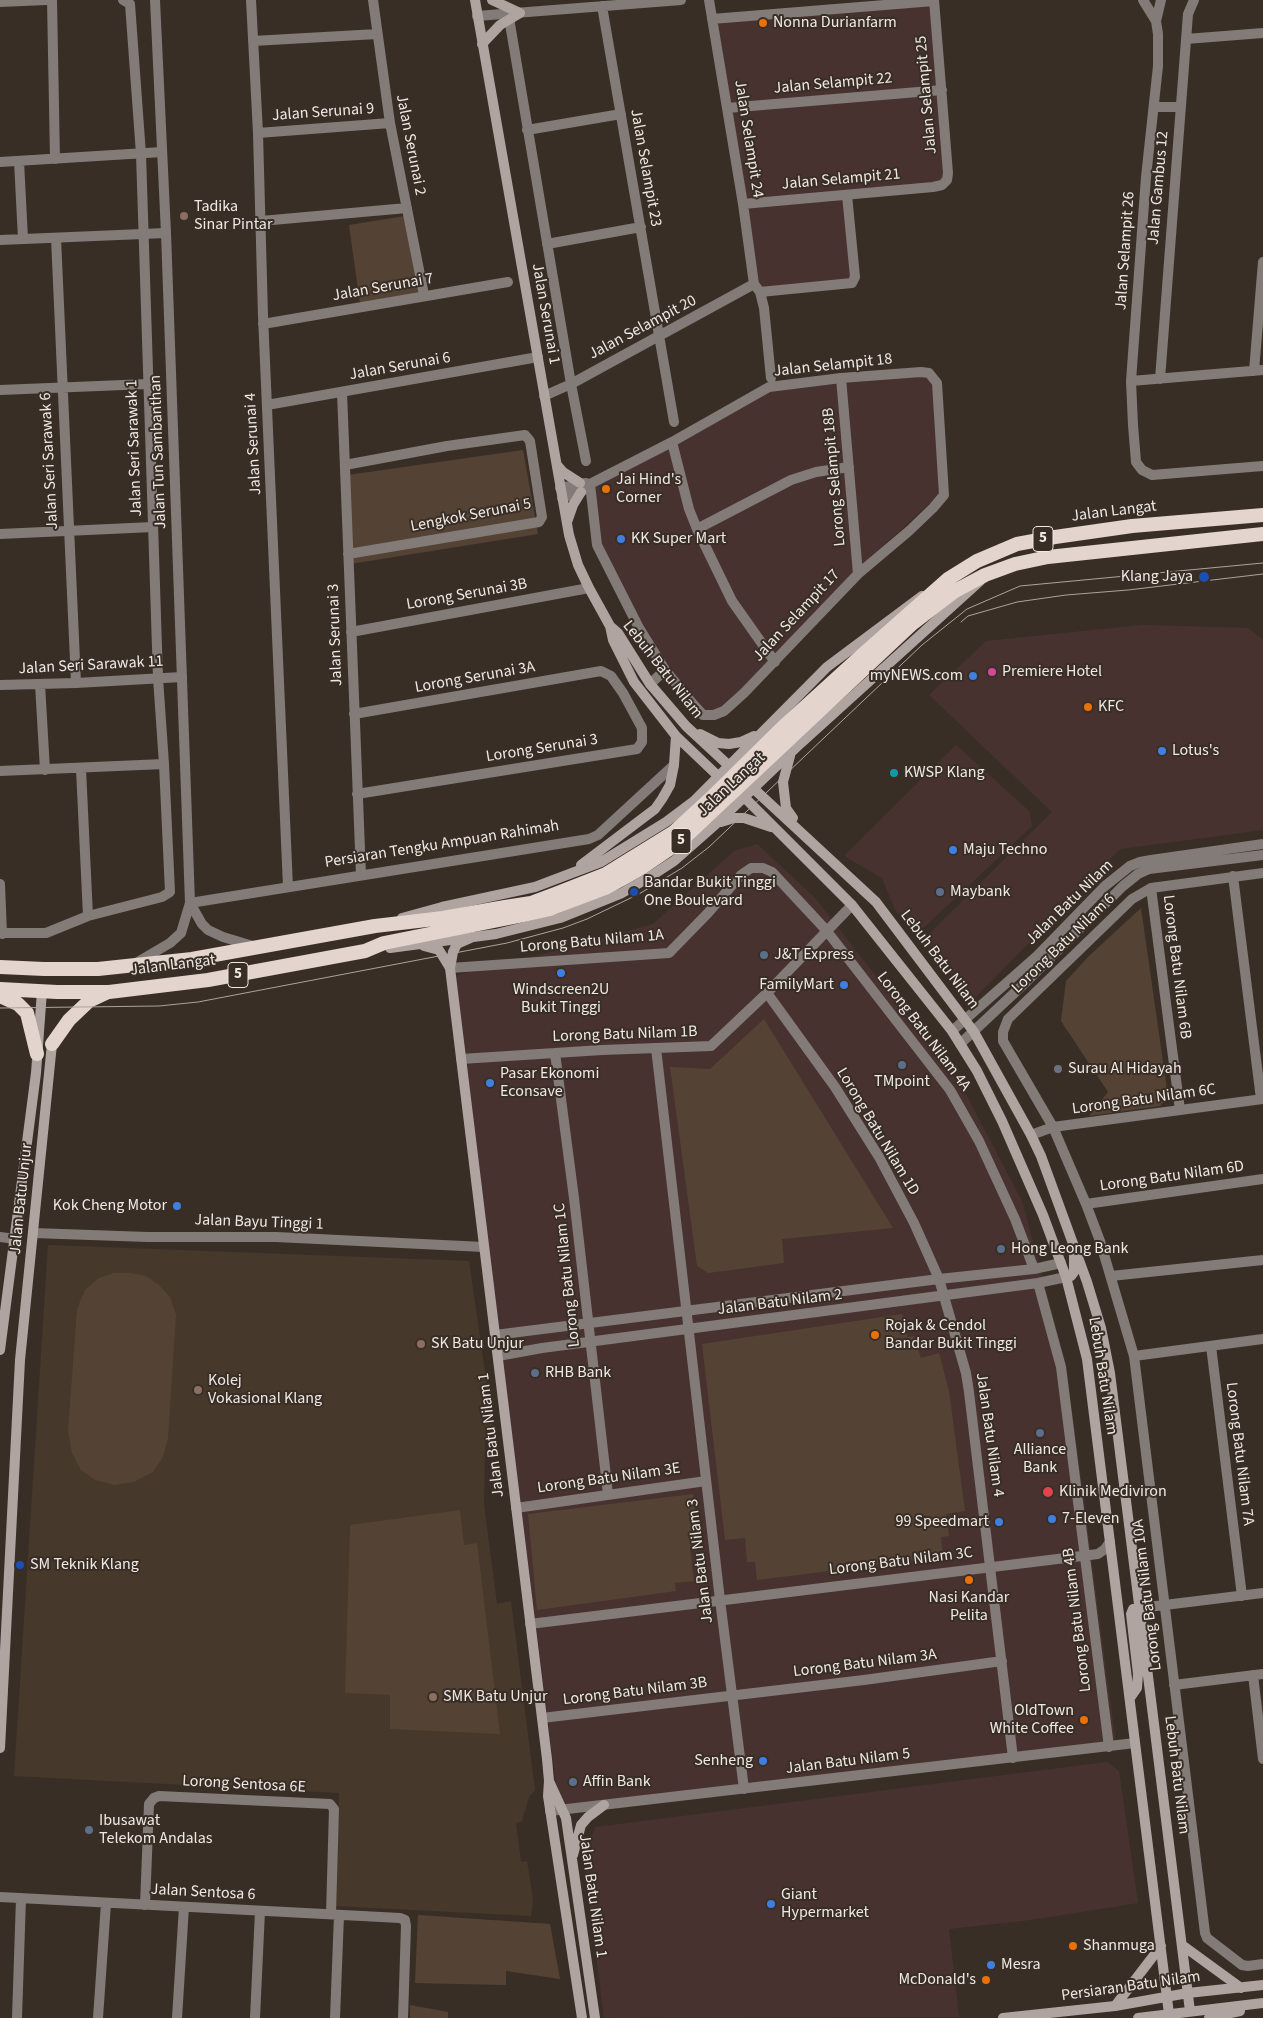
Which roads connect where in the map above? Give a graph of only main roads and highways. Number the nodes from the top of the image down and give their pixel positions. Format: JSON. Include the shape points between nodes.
{"nodes":[{"id":1,"x":475,"y":0,"type":"edge"},
{"id":2,"x":492,"y":0,"type":"edge"},
{"id":3,"x":482,"y":44,"type":"junction"},
{"id":4,"x":556,"y":464,"type":"junction"},
{"id":5,"x":1263,"y":515,"type":"edge"},
{"id":6,"x":566,"y":524,"type":"junction"},
{"id":7,"x":1263,"y":534,"type":"edge"},
{"id":8,"x":985,"y":575,"type":"junction"},
{"id":9,"x":948,"y":579,"type":"junction"},
{"id":10,"x":610,"y":626,"type":"junction"},
{"id":11,"x":864,"y":661,"type":"junction"},
{"id":12,"x":781,"y":711,"type":"junction"},
{"id":13,"x":686,"y":726,"type":"junction"},
{"id":14,"x":760,"y":733,"type":"junction"},
{"id":15,"x":676,"y":736,"type":"junction"},
{"id":16,"x":801,"y":743,"type":"junction"},
{"id":17,"x":790,"y":755,"type":"junction"},
{"id":18,"x":729,"y":766,"type":"junction"},
{"id":19,"x":718,"y":776,"type":"junction"},
{"id":20,"x":754,"y":788,"type":"junction"},
{"id":21,"x":744,"y":797,"type":"junction"},
{"id":22,"x":666,"y":822,"type":"junction"},
{"id":23,"x":716,"y":824,"type":"junction"},
{"id":24,"x":774,"y":828,"type":"junction"},
{"id":25,"x":804,"y":833,"type":"junction"},
{"id":26,"x":689,"y":848,"type":"junction"},
{"id":27,"x":566,"y":876,"type":"junction"},
{"id":28,"x":444,"y":924,"type":"junction"},
{"id":29,"x":375,"y":926,"type":"junction"},
{"id":30,"x":473,"y":937,"type":"junction"},
{"id":31,"x":418,"y":945,"type":"junction"},
{"id":32,"x":366,"y":950,"type":"junction"},
{"id":33,"x":0,"y":967,"type":"edge"},
{"id":34,"x":450,"y":968,"type":"junction"},
{"id":35,"x":44,"y":969,"type":"junction"},
{"id":36,"x":0,"y":989,"type":"edge"},
{"id":37,"x":42,"y":991,"type":"junction"},
{"id":38,"x":108,"y":992,"type":"junction"},
{"id":39,"x":0,"y":996,"type":"edge"},
{"id":40,"x":52,"y":1044,"type":"joint"},
{"id":41,"x":37,"y":1054,"type":"junction"},
{"id":42,"x":1074,"y":1246,"type":"junction"},
{"id":43,"x":1066,"y":1277,"type":"junction"},
{"id":44,"x":0,"y":1350,"type":"edge"},
{"id":45,"x":9,"y":1562,"type":"junction"},
{"id":46,"x":0,"y":1575,"type":"edge"},
{"id":47,"x":1140,"y":1608,"type":"junction"},
{"id":48,"x":1130,"y":1698,"type":"junction"},
{"id":49,"x":0,"y":1748,"type":"edge"},
{"id":50,"x":549,"y":1781,"type":"junction"},
{"id":51,"x":604,"y":1805,"type":"road end"},
{"id":52,"x":572,"y":1860,"type":"junction"},
{"id":53,"x":1182,"y":1945,"type":"junction"},
{"id":54,"x":1161,"y":1946,"type":"junction"},
{"id":55,"x":1263,"y":1985,"type":"edge"},
{"id":56,"x":1241,"y":1988,"type":"junction"},
{"id":57,"x":1188,"y":1993,"type":"junction"},
{"id":58,"x":1167,"y":1996,"type":"junction"},
{"id":59,"x":1263,"y":2005,"type":"edge"},
{"id":60,"x":1115,"y":2006,"type":"junction"},
{"id":61,"x":1190,"y":2011,"type":"junction"},
{"id":62,"x":1170,"y":2014,"type":"junction"},
{"id":63,"x":582,"y":2018,"type":"edge"},
{"id":64,"x":595,"y":2018,"type":"edge"},
{"id":65,"x":1003,"y":2018,"type":"edge"},
{"id":66,"x":1138,"y":2018,"type":"edge"},
{"id":67,"x":1209,"y":2018,"type":"edge"}],
"edges":[{"from":1,"to":3,"type":"main road","name":"Jalan Serunai 1"},
{"from":2,"to":3,"type":"main road","via":[[520,13],[500,25]]},
{"from":3,"to":4,"type":"main road","name":"Jalan Serunai 1"},
{"from":4,"to":6,"type":"main road","name":"Jalan Serunai 1"},
{"from":4,"to":6,"type":"main road","via":[[584,486]]},
{"from":5,"to":9,"type":"highway","name":"Jalan Langat","number":"5","via":[[1132,526],[1017,544],[977,561]]},
{"from":6,"to":10,"type":"main road","name":"Jalan Serunai 1","via":[[573,551]]},
{"from":7,"to":8,"type":"highway","name":"Jalan Langat","number":"5","via":[[1048,557]]},
{"from":8,"to":11,"type":"highway","name":"Jalan Langat","number":"5","via":[[956,591]]},
{"from":8,"to":16,"type":"main road","name":"Jalan Langat","number":"5"},
{"from":9,"to":11,"type":"highway","name":"Jalan Langat","number":"5"},
{"from":9,"to":12,"type":"main road","name":"Jalan Langat","number":"5","via":[[909,604],[827,667]]},
{"from":10,"to":13,"type":"main road","name":"Lebuh Batu Nilam","via":[[618,633],[650,684]]},
{"from":10,"to":15,"type":"main road","name":"Lebuh Batu Nilam","via":[[613,640],[634,682]]},
{"from":11,"to":28,"type":"highway","name":"Jalan Langat","number":"5","via":[[783,727],[674,832],[628,862],[588,882],[531,903]]},
{"from":12,"to":14,"type":"main road","name":"Jalan Langat","number":"5"},
{"from":12,"to":16,"type":"main road","via":[[770,732],[771,744],[779,749],[788,749]]},
{"from":13,"to":14,"type":"main road","via":[[709,739],[729,744]]},
{"from":13,"to":18,"type":"main road","name":"Lebuh Batu Nilam"},
{"from":14,"to":18,"type":"main road","name":"Jalan Langat","number":"5"},
{"from":15,"to":19,"type":"main road","name":"Lebuh Batu Nilam"},
{"from":15,"to":27,"type":"main road","via":[[670,785],[655,809]]},
{"from":16,"to":17,"type":"main road","name":"Jalan Langat","number":"5"},
{"from":17,"to":20,"type":"main road","name":"Jalan Langat","number":"5"},
{"from":17,"to":25,"type":"main road","via":[[783,782],[784,800]]},
{"from":18,"to":19,"type":"main road","name":"Jalan Langat","number":"5"},
{"from":18,"to":20,"type":"main road","name":"Lebuh Batu Nilam"},
{"from":19,"to":21,"type":"main road","name":"Lebuh Batu Nilam"},
{"from":19,"to":22,"type":"main road","name":"Jalan Langat","number":"5","via":[[694,801]]},
{"from":20,"to":21,"type":"main road","name":"Jalan Langat","number":"5"},
{"from":20,"to":25,"type":"main road","name":"Lebuh Batu Nilam"},
{"from":21,"to":23,"type":"main road","name":"Jalan Langat","number":"5"},
{"from":21,"to":24,"type":"main road","name":"Lebuh Batu Nilam"},
{"from":22,"to":26,"type":"main road","via":[[688,811],[698,816],[702,824]]},
{"from":22,"to":27,"type":"main road","name":"Jalan Langat","number":"5","via":[[601,862]]},
{"from":23,"to":24,"type":"main road","via":[[744,818]]},
{"from":23,"to":26,"type":"main road","name":"Jalan Langat","number":"5"},
{"from":24,"to":43,"type":"main road","name":"Lebuh Batu Nilam","via":[[852,905],[952,1031],[1002,1121]]},
{"from":25,"to":42,"type":"main road","name":"Lebuh Batu Nilam","via":[[876,902],[974,1032],[1031,1135]]},
{"from":26,"to":30,"type":"main road","name":"Jalan Langat","number":"5","via":[[622,893],[560,918]]},
{"from":27,"to":29,"type":"main road","name":"Jalan Langat","number":"5","via":[[535,887],[442,907]]},
{"from":28,"to":29,"type":"highway","name":"Jalan Langat","number":"5"},
{"from":28,"to":32,"type":"highway","name":"Jalan Langat","number":"5"},
{"from":29,"to":35,"type":"highway","name":"Jalan Langat","number":"5","via":[[192,959],[98,969]]},
{"from":30,"to":31,"type":"main road","name":"Jalan Langat","number":"5"},
{"from":30,"to":34,"type":"main road","via":[[457,944]]},
{"from":31,"to":32,"type":"main road","name":"Jalan Langat","number":"5"},
{"from":31,"to":34,"type":"main road","via":[[438,949]]},
{"from":32,"to":38,"type":"highway","name":"Jalan Langat","number":"5","via":[[208,980]]},
{"from":33,"to":35,"type":"highway","number":"5"},
{"from":34,"to":50,"type":"main road","name":"Jalan Batu Nilam 1"},
{"from":35,"to":37,"type":"highway"},
{"from":36,"to":37,"type":"highway","number":"5"},
{"from":37,"to":38,"type":"highway","name":"Jalan Langat","number":"5"},
{"from":37,"to":41,"type":"main road","name":"Jalan Batu Unjur"},
{"from":38,"to":40,"type":"highway","via":[[89,1002],[69,1020]]},
{"from":39,"to":41,"type":"highway","via":[[27,1012]]},
{"from":40,"to":45,"type":"main road","name":"Jalan Batu Unjur","via":[[20,1360]]},
{"from":41,"to":44,"type":"main road","name":"Jalan Batu Unjur"},
{"from":42,"to":43,"type":"main road","via":[[1074,1272]]},
{"from":42,"to":47,"type":"main road","name":"Lebuh Batu Nilam","via":[[1098,1319],[1110,1373]]},
{"from":43,"to":48,"type":"main road","name":"Lebuh Batu Nilam","via":[[1087,1359]]},
{"from":45,"to":46,"type":"main road"},
{"from":45,"to":49,"type":"main road","name":"Jalan Batu Unjur"},
{"from":47,"to":48,"type":"main road","via":[[1131,1614],[1138,1674],[1137,1688]]},
{"from":47,"to":53,"type":"main road","name":"Lebuh Batu Nilam"},
{"from":48,"to":54,"type":"main road","name":"Lebuh Batu Nilam"},
{"from":50,"to":52,"type":"main road","name":"Jalan Batu Nilam 1","via":[[563,1810]]},
{"from":50,"to":63,"type":"main road","name":"Jalan Batu Nilam 1","via":[[550,1811]]},
{"from":51,"to":52,"type":"main road","via":[[581,1825]]},
{"from":52,"to":64,"type":"main road","name":"Jalan Batu Nilam 1"},
{"from":53,"to":56,"type":"main road"},
{"from":53,"to":57,"type":"main road","name":"Lebuh Batu Nilam"},
{"from":54,"to":58,"type":"main road","name":"Lebuh Batu Nilam"},
{"from":54,"to":60,"type":"main road"},
{"from":55,"to":56,"type":"main road","name":"Persiaran Batu Nilam"},
{"from":56,"to":57,"type":"main road","name":"Persiaran Batu Nilam"},
{"from":57,"to":58,"type":"main road","name":"Persiaran Batu Nilam"},
{"from":57,"to":61,"type":"main road","name":"Lebuh Batu Nilam"},
{"from":58,"to":60,"type":"main road","name":"Persiaran Batu Nilam"},
{"from":58,"to":62,"type":"main road","name":"Lebuh Batu Nilam"},
{"from":59,"to":61,"type":"main road","name":"Persiaran Batu Nilam"},
{"from":59,"to":67,"type":"main road","name":"Persiaran Batu Nilam"},
{"from":60,"to":65,"type":"main road","name":"Persiaran Batu Nilam"},
{"from":61,"to":62,"type":"main road","name":"Persiaran Batu Nilam"},
{"from":62,"to":66,"type":"main road","name":"Persiaran Batu Nilam"}]}
